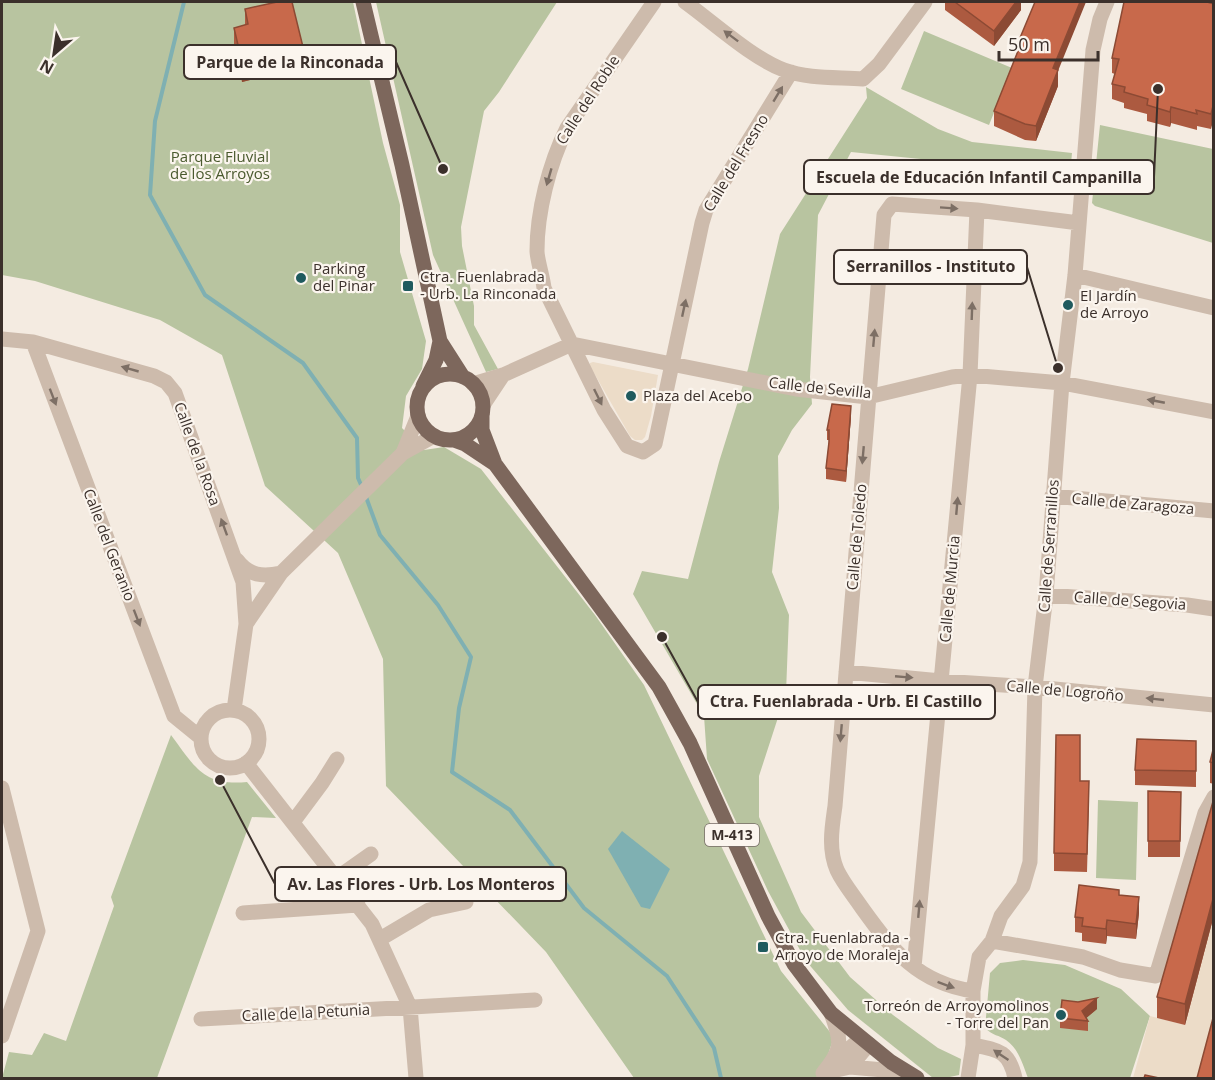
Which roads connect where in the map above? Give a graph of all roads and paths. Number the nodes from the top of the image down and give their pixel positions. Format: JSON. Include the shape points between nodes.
{"nodes":[{"id":1,"x":363,"y":2,"type":"edge"},
{"id":2,"x":654,"y":2,"type":"edge"},
{"id":3,"x":685,"y":2,"type":"edge"},
{"id":4,"x":925,"y":2,"type":"edge"},
{"id":5,"x":1107,"y":2,"type":"edge"},
{"id":6,"x":791,"y":72,"type":"junction"},
{"id":7,"x":977,"y":210,"type":"junction"},
{"id":8,"x":1079,"y":223,"type":"junction"},
{"id":9,"x":1076,"y":275,"type":"junction"},
{"id":10,"x":1214,"y":308,"type":"edge"},
{"id":11,"x":2,"y":339,"type":"edge"},
{"id":12,"x":440,"y":341,"type":"junction"},
{"id":13,"x":33,"y":342,"type":"junction"},
{"id":14,"x":572,"y":344,"type":"junction"},
{"id":15,"x":671,"y":365,"type":"junction"},
{"id":16,"x":503,"y":375,"type":"junction"},
{"id":17,"x":970,"y":375,"type":"junction"},
{"id":18,"x":468,"y":380,"type":"junction"},
{"id":19,"x":1062,"y":383,"type":"junction"},
{"id":20,"x":419,"y":393,"type":"junction"},
{"id":21,"x":868,"y":397,"type":"junction"},
{"id":22,"x":482,"y":411,"type":"junction"},
{"id":23,"x":1214,"y":412,"type":"edge"},
{"id":24,"x":418,"y":416,"type":"junction"},
{"id":25,"x":434,"y":436,"type":"junction"},
{"id":26,"x":454,"y":440,"type":"junction"},
{"id":27,"x":403,"y":453,"type":"junction"},
{"id":28,"x":495,"y":465,"type":"junction"},
{"id":29,"x":1052,"y":496,"type":"junction"},
{"id":30,"x":1214,"y":511,"type":"edge"},
{"id":31,"x":235,"y":557,"type":"junction"},
{"id":32,"x":281,"y":573,"type":"junction"},
{"id":33,"x":1046,"y":595,"type":"junction"},
{"id":34,"x":1214,"y":609,"type":"edge"},
{"id":35,"x":246,"y":624,"type":"junction"},
{"id":36,"x":846,"y":672,"type":"junction"},
{"id":37,"x":941,"y":681,"type":"junction"},
{"id":38,"x":1035,"y":687,"type":"junction"},
{"id":39,"x":1214,"y":705,"type":"edge"},
{"id":40,"x":234,"y":710,"type":"junction"},
{"id":41,"x":201,"y":738,"type":"junction"},
{"id":42,"x":336,"y":759,"type":"dead end"},
{"id":43,"x":246,"y":763,"type":"junction"},
{"id":44,"x":2,"y":788,"type":"edge"},
{"id":45,"x":1214,"y":797,"type":"edge"},
{"id":46,"x":293,"y":822,"type":"junction"},
{"id":47,"x":371,"y":855,"type":"dead end"},
{"id":48,"x":337,"y":878,"type":"junction"},
{"id":49,"x":466,"y":902,"type":"dead end"},
{"id":50,"x":358,"y":904,"type":"junction"},
{"id":51,"x":243,"y":913,"type":"dead end"},
{"id":52,"x":380,"y":939,"type":"junction"},
{"id":53,"x":992,"y":942,"type":"junction"},
{"id":54,"x":915,"y":967,"type":"junction"},
{"id":55,"x":973,"y":991,"type":"junction"},
{"id":56,"x":535,"y":1000,"type":"dead end"},
{"id":57,"x":410,"y":1007,"type":"junction"},
{"id":58,"x":831,"y":1013,"type":"junction"},
{"id":59,"x":201,"y":1019,"type":"dead end"},
{"id":60,"x":2,"y":1036,"type":"edge"},
{"id":61,"x":865,"y":1041,"type":"junction"},
{"id":62,"x":973,"y":1045,"type":"junction"},
{"id":63,"x":849,"y":1067,"type":"junction"},
{"id":64,"x":911,"y":1075,"type":"edge"},
{"id":65,"x":818,"y":1077,"type":"edge"},
{"id":66,"x":416,"y":1078,"type":"edge"},
{"id":67,"x":968,"y":1078,"type":"edge"},
{"id":68,"x":1015,"y":1078,"type":"edge"}],
"edges":[{"from":1,"to":12,"type":"main road","number":"M-413"},
{"from":2,"to":14,"type":"street","name":"Calle del Roble","one_way":true,"via":[[567,129],[546,187],[536,254],[544,288]]},
{"from":6,"to":3,"type":"street","one_way":true,"via":[[762,58]]},
{"from":4,"to":6,"type":"street","via":[[879,64],[863,79]]},
{"from":5,"to":8,"type":"street","name":"Calle de Serranillos","via":[[1093,50]]},
{"from":15,"to":6,"type":"street","name":"Calle del Fresno","one_way":true,"via":[[706,210]]},
{"from":7,"to":8,"type":"street","name":"Calle de Toledo"},
{"from":17,"to":7,"type":"street","name":"Calle de Murcia","one_way":true},
{"from":21,"to":7,"type":"street","name":"Calle de Toledo","one_way":true,"via":[[884,215],[892,204]]},
{"from":8,"to":9,"type":"street","name":"Calle de Serranillos"},
{"from":9,"to":10,"type":"street"},
{"from":9,"to":19,"type":"street","name":"Calle de Serranillos"},
{"from":11,"to":13,"type":"street"},
{"from":12,"to":18,"type":"main road","number":"M-413"},
{"from":12,"to":20,"type":"main road","number":"M-413","via":[[436,360]]},
{"from":31,"to":13,"type":"street","name":"Calle de la Rosa","one_way":true,"via":[[175,393],[166,382]]},
{"from":13,"to":41,"type":"street","name":"Calle del Geranio","one_way":true,"via":[[174,716]]},
{"from":14,"to":15,"type":"street","name":"Calle de Sevilla"},
{"from":14,"to":15,"type":"street","one_way":true,"via":[[604,410],[627,446],[643,452],[655,444]]},
{"from":14,"to":16,"type":"street"},
{"from":15,"to":21,"type":"street","name":"Calle de Sevilla","via":[[796,389]]},
{"from":16,"to":18,"type":"street"},
{"from":16,"to":22,"type":"street"},
{"from":17,"to":19,"type":"street","name":"Calle de Sevilla"},
{"from":17,"to":21,"type":"street","name":"Calle de Sevilla"},
{"from":37,"to":17,"type":"street","name":"Calle de Murcia","one_way":true},
{"from":18,"to":20,"type":"main road","via":[[443,375],[433,378]]},
{"from":18,"to":22,"type":"main road","number":"M-413","via":[[478,390]]},
{"from":23,"to":19,"type":"street","name":"Calle de Sevilla","one_way":true},
{"from":19,"to":29,"type":"street","name":"Calle de Serranillos"},
{"from":20,"to":24,"type":"main road","number":"M-413"},
{"from":21,"to":36,"type":"street","name":"Calle de Toledo","one_way":true},
{"from":22,"to":26,"type":"main road","via":[[471,432]]},
{"from":22,"to":28,"type":"main road","number":"M-413","via":[[482,430]]},
{"from":24,"to":25,"type":"main road","via":[[426,431]]},
{"from":24,"to":27,"type":"street"},
{"from":25,"to":26,"type":"main road","number":"M-413"},
{"from":25,"to":27,"type":"street"},
{"from":26,"to":28,"type":"main road","number":"M-413"},
{"from":27,"to":32,"type":"street"},
{"from":28,"to":58,"type":"main road","number":"M-413","via":[[659,687],[776,930],[794,964]]},
{"from":29,"to":30,"type":"street","name":"Calle de Zaragoza"},
{"from":29,"to":33,"type":"street","name":"Calle de Serranillos"},
{"from":31,"to":32,"type":"street","via":[[252,574]]},
{"from":31,"to":35,"type":"street","name":"Calle de la Rosa","via":[[243,582]]},
{"from":32,"to":35,"type":"street"},
{"from":33,"to":34,"type":"street","name":"Calle de Segovia"},
{"from":33,"to":38,"type":"street","name":"Calle de Serranillos"},
{"from":35,"to":40,"type":"street"},
{"from":36,"to":37,"type":"street","name":"Calle de Logroño","one_way":true},
{"from":36,"to":54,"type":"street","name":"Calle de Toledo","one_way":true,"via":[[830,836],[836,869],[883,938]]},
{"from":37,"to":38,"type":"street","name":"Calle de Logroño"},
{"from":54,"to":37,"type":"street","name":"Calle de Murcia","one_way":true},
{"from":39,"to":38,"type":"street","name":"Calle de Logroño","one_way":true},
{"from":38,"to":53,"type":"street","name":"Calle de Serranillos","via":[[1030,862],[1023,886],[1001,916]]},
{"from":40,"to":41,"type":"street","via":[[216,713],[208,719]]},
{"from":40,"to":43,"type":"street","via":[[245,714],[258,730],[256,751]]},
{"from":41,"to":43,"type":"street","via":[[208,758],[221,766],[232,768]]},
{"from":42,"to":46,"type":"street"},
{"from":43,"to":46,"type":"street"},
{"from":44,"to":60,"type":"street","via":[[38,931]]},
{"from":45,"to":53,"type":"street","via":[[1205,813],[1156,976],[1120,970],[1083,957]]},
{"from":46,"to":48,"type":"street"},
{"from":47,"to":48,"type":"street"},
{"from":48,"to":50,"type":"street"},
{"from":49,"to":52,"type":"street","via":[[429,910]]},
{"from":50,"to":51,"type":"street"},
{"from":50,"to":52,"type":"street"},
{"from":52,"to":57,"type":"street"},
{"from":53,"to":55,"type":"street","name":"Calle de Serranillos","via":[[979,957]]},
{"from":54,"to":55,"type":"street","name":"Calle de Toledo","one_way":true,"via":[[951,988]]},
{"from":55,"to":62,"type":"street","name":"Calle de Serranillos"},
{"from":56,"to":57,"type":"street","name":"Calle de la Petunia"},
{"from":57,"to":59,"type":"street","name":"Calle de la Petunia"},
{"from":57,"to":66,"type":"street"},
{"from":58,"to":61,"type":"main road","number":"M-413"},
{"from":58,"to":65,"type":"street","via":[[837,1029],[838,1055]]},
{"from":61,"to":63,"type":"street"},
{"from":61,"to":64,"type":"main road","number":"M-413"},
{"from":61,"to":65,"type":"street"},
{"from":62,"to":67,"type":"street","name":"Calle de Serranillos"},
{"from":68,"to":62,"type":"street","one_way":true,"via":[[1012,1062],[996,1050]]},
{"from":63,"to":64,"type":"street"},
{"from":63,"to":65,"type":"street"}]}
